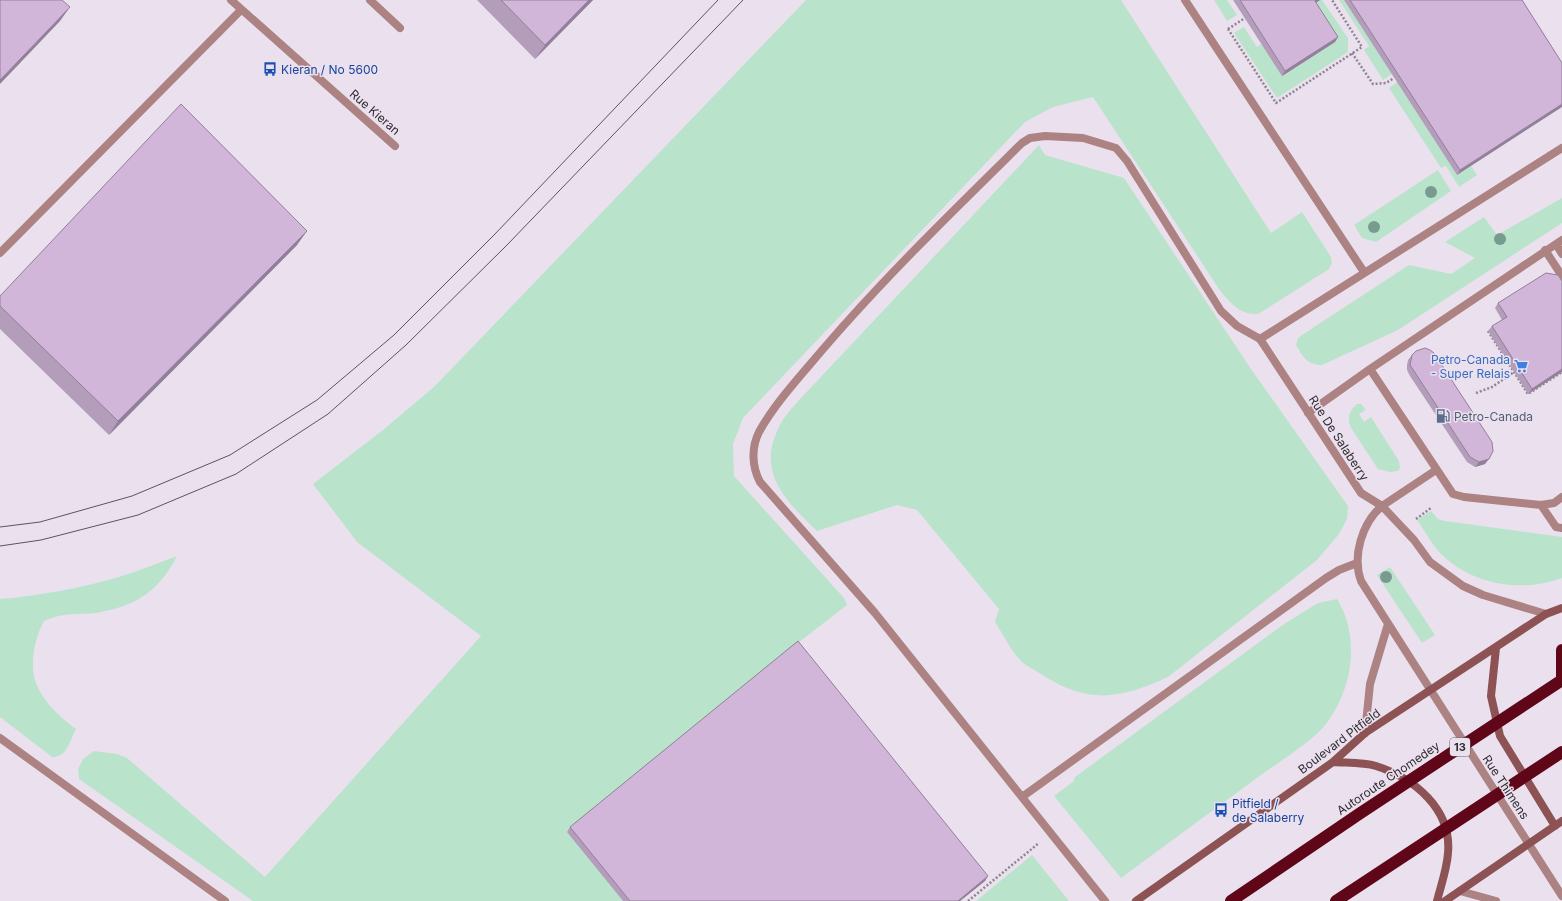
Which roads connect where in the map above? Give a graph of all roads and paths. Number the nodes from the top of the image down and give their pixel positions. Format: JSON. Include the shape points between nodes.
{"nodes":[{"id":1,"x":231,"y":0,"type":"edge"},
{"id":2,"x":370,"y":0,"type":"edge"},
{"id":3,"x":1185,"y":0,"type":"edge"},
{"id":4,"x":1332,"y":0,"type":"edge"},
{"id":5,"x":241,"y":10,"type":"junction"},
{"id":6,"x":1245,"y":18,"type":"dead end"},
{"id":7,"x":400,"y":28,"type":"dead end"},
{"id":8,"x":1352,"y":53,"type":"junction"},
{"id":9,"x":1394,"y":78,"type":"dead end"},
{"id":10,"x":395,"y":146,"type":"dead end"},
{"id":11,"x":1562,"y":148,"type":"edge"},
{"id":12,"x":1559,"y":242,"type":"edge"},
{"id":13,"x":1545,"y":250,"type":"junction"},
{"id":14,"x":0,"y":253,"type":"edge"},
{"id":15,"x":1562,"y":254,"type":"edge"},
{"id":16,"x":1364,"y":272,"type":"junction"},
{"id":17,"x":1562,"y":276,"type":"edge"},
{"id":18,"x":1488,"y":331,"type":"dead end"},
{"id":19,"x":1260,"y":339,"type":"junction"},
{"id":20,"x":1370,"y":369,"type":"junction"},
{"id":21,"x":1514,"y":372,"type":"junction"},
{"id":22,"x":1562,"y":372,"type":"edge"},
{"id":23,"x":1476,"y":393,"type":"dead end"},
{"id":24,"x":1308,"y":413,"type":"junction"},
{"id":25,"x":1436,"y":470,"type":"junction"},
{"id":26,"x":1562,"y":498,"type":"edge"},
{"id":27,"x":1541,"y":504,"type":"junction"},
{"id":28,"x":1382,"y":506,"type":"junction"},
{"id":29,"x":1431,"y":508,"type":"dead end"},
{"id":30,"x":1414,"y":520,"type":"dead end"},
{"id":31,"x":1562,"y":528,"type":"edge"},
{"id":32,"x":1357,"y":563,"type":"junction"},
{"id":33,"x":1562,"y":608,"type":"edge"},
{"id":34,"x":1546,"y":614,"type":"junction"},
{"id":35,"x":1388,"y":624,"type":"junction"},
{"id":36,"x":1496,"y":648,"type":"junction"},
{"id":37,"x":1562,"y":650,"type":"edge"},
{"id":38,"x":1562,"y":679,"type":"edge"},
{"id":39,"x":1430,"y":691,"type":"junction"},
{"id":40,"x":1365,"y":734,"type":"junction"},
{"id":41,"x":0,"y":738,"type":"edge"},
{"id":42,"x":1562,"y":752,"type":"edge"},
{"id":43,"x":1333,"y":762,"type":"junction"},
{"id":44,"x":1022,"y":797,"type":"junction"},
{"id":45,"x":1559,"y":824,"type":"edge"},
{"id":46,"x":1530,"y":844,"type":"junction"},
{"id":47,"x":1030,"y":850,"type":"dead end"},
{"id":48,"x":1460,"y":890,"type":"junction"},
{"id":49,"x":1562,"y":896,"type":"edge"},
{"id":50,"x":225,"y":901,"type":"edge"},
{"id":51,"x":968,"y":901,"type":"edge"},
{"id":52,"x":1105,"y":901,"type":"edge"},
{"id":53,"x":1136,"y":901,"type":"edge"},
{"id":54,"x":1231,"y":901,"type":"edge"},
{"id":55,"x":1336,"y":901,"type":"edge"},
{"id":56,"x":1438,"y":901,"type":"edge"},
{"id":57,"x":1445,"y":901,"type":"edge"},
{"id":58,"x":1496,"y":901,"type":"edge"}],
"edges":[{"from":1,"to":5,"type":"street","name":"Rue Kieran"},
{"from":2,"to":7,"type":"street"},
{"from":3,"to":16,"type":"street"},
{"from":4,"to":8,"type":"path","via":[[1362,48]]},
{"from":5,"to":10,"type":"street","name":"Rue Kieran"},
{"from":5,"to":14,"type":"street"},
{"from":6,"to":8,"type":"path","via":[[1228,29],[1276,103]]},
{"from":8,"to":9,"type":"path","via":[[1373,84],[1386,84]]},
{"from":11,"to":16,"type":"street"},
{"from":12,"to":13,"type":"street"},
{"from":12,"to":15,"type":"street"},
{"from":13,"to":17,"type":"street"},
{"from":13,"to":20,"type":"street"},
{"from":16,"to":19,"type":"street"},
{"from":18,"to":21,"type":"path"},
{"from":19,"to":24,"type":"street","name":"Rue De Salaberry"},
{"from":19,"to":44,"type":"street","via":[[1237,326],[1221,311],[1128,161],[1116,148],[1083,138],[1030,138],[944,219],[848,320],[807,368],[759,433],[753,457],[760,482],[875,613]]},
{"from":20,"to":24,"type":"street"},
{"from":20,"to":25,"type":"street"},
{"from":21,"to":22,"type":"path","via":[[1528,394]]},
{"from":21,"to":23,"type":"path","via":[[1492,387]]},
{"from":24,"to":28,"type":"street","name":"Rue De Salaberry","via":[[1361,493]]},
{"from":25,"to":27,"type":"street","via":[[1449,490],[1459,497]]},
{"from":25,"to":28,"type":"street"},
{"from":26,"to":27,"type":"street","via":[[1554,503]]},
{"from":27,"to":31,"type":"street","via":[[1556,527]]},
{"from":28,"to":32,"type":"street","via":[[1372,516],[1364,533]]},
{"from":28,"to":34,"type":"street","name":"Rue De Salaberry","via":[[1414,540],[1430,562],[1463,586],[1483,595]]},
{"from":29,"to":30,"type":"path"},
{"from":32,"to":35,"type":"street","via":[[1361,581]]},
{"from":32,"to":44,"type":"street","via":[[1326,578]]},
{"from":33,"to":34,"type":"main road","name":"Boulevard Pitfield"},
{"from":34,"to":36,"type":"main road","name":"Boulevard Pitfield"},
{"from":35,"to":39,"type":"street"},
{"from":35,"to":40,"type":"street","via":[[1370,684]]},
{"from":36,"to":39,"type":"main road","name":"Boulevard Pitfield"},
{"from":36,"to":45,"type":"main road","via":[[1491,696],[1500,736]]},
{"from":37,"to":38,"type":"highway"},
{"from":38,"to":54,"type":"highway","name":"Autoroute Chomedey","number":"13"},
{"from":39,"to":40,"type":"main road","name":"Boulevard Pitfield"},
{"from":39,"to":46,"type":"street","name":"Rue Thimens"},
{"from":40,"to":43,"type":"main road","name":"Boulevard Pitfield"},
{"from":41,"to":50,"type":"street"},
{"from":42,"to":55,"type":"highway"},
{"from":43,"to":53,"type":"main road","name":"Boulevard Pitfield"},
{"from":43,"to":56,"type":"main road","via":[[1374,765],[1385,769],[1414,784],[1432,801],[1443,820],[1448,844],[1447,862]]},
{"from":44,"to":52,"type":"street"},
{"from":45,"to":46,"type":"main road"},
{"from":46,"to":48,"type":"main road"},
{"from":46,"to":49,"type":"street","name":"Rue Thimens"},
{"from":47,"to":51,"type":"path"},
{"from":48,"to":57,"type":"main road"},
{"from":48,"to":58,"type":"street"}]}
